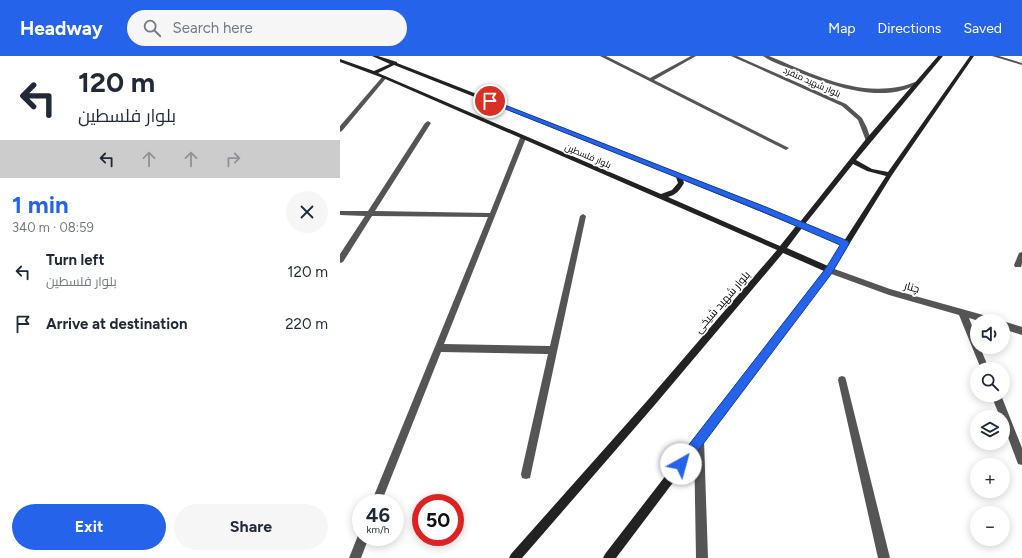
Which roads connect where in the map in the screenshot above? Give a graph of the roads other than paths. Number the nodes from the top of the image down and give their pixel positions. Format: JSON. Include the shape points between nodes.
{"nodes":[{"id":1,"x":374,"y":56,"type":"edge"},
{"id":2,"x":602,"y":56,"type":"edge"},
{"id":3,"x":694,"y":56,"type":"edge"},
{"id":4,"x":734,"y":56,"type":"edge"},
{"id":5,"x":766,"y":56,"type":"edge"},
{"id":6,"x":941,"y":56,"type":"edge"},
{"id":7,"x":972,"y":56,"type":"edge"},
{"id":8,"x":994,"y":56,"type":"edge"},
{"id":9,"x":340,"y":60,"type":"edge"},
{"id":10,"x":395,"y":63,"type":"junction"},
{"id":11,"x":784,"y":63,"type":"junction"},
{"id":12,"x":1022,"y":64,"type":"edge"},
{"id":13,"x":769,"y":71,"type":"junction"},
{"id":14,"x":374,"y":73,"type":"junction"},
{"id":15,"x":385,"y":77,"type":"junction"},
{"id":16,"x":650,"y":80,"type":"junction"},
{"id":17,"x":918,"y":82,"type":"junction"},
{"id":18,"x":428,"y":123,"type":"dead end"},
{"id":19,"x":340,"y":130,"type":"edge"},
{"id":20,"x":523,"y":138,"type":"junction"},
{"id":21,"x":868,"y":140,"type":"junction"},
{"id":22,"x":786,"y":148,"type":"dead end"},
{"id":23,"x":852,"y":160,"type":"junction"},
{"id":24,"x":890,"y":174,"type":"junction"},
{"id":25,"x":679,"y":176,"type":"junction"},
{"id":26,"x":659,"y":197,"type":"junction"},
{"id":27,"x":340,"y":213,"type":"edge"},
{"id":28,"x":370,"y":214,"type":"junction"},
{"id":29,"x":492,"y":215,"type":"junction"},
{"id":30,"x":583,"y":216,"type":"dead end"},
{"id":31,"x":801,"y":225,"type":"junction"},
{"id":32,"x":845,"y":244,"type":"junction"},
{"id":33,"x":782,"y":249,"type":"junction"},
{"id":34,"x":1022,"y":255,"type":"edge"},
{"id":35,"x":340,"y":260,"type":"edge"},
{"id":36,"x":1018,"y":265,"type":"dead end"},
{"id":37,"x":829,"y":270,"type":"junction"},
{"id":38,"x":962,"y":312,"type":"junction"},
{"id":39,"x":970,"y":314,"type":"edge"},
{"id":40,"x":1010,"y":327,"type":"edge"},
{"id":41,"x":1022,"y":331,"type":"edge"},
{"id":42,"x":439,"y":348,"type":"junction"},
{"id":43,"x":553,"y":350,"type":"junction"},
{"id":44,"x":982,"y":362,"type":"edge"},
{"id":45,"x":842,"y":380,"type":"dead end"},
{"id":46,"x":999,"y":402,"type":"edge"},
{"id":47,"x":699,"y":440,"type":"junction"},
{"id":48,"x":1022,"y":460,"type":"edge"},
{"id":49,"x":526,"y":474,"type":"dead end"},
{"id":50,"x":380,"y":494,"type":"edge"},
{"id":51,"x":359,"y":546,"type":"edge"},
{"id":52,"x":354,"y":558,"type":"edge"},
{"id":53,"x":515,"y":558,"type":"edge"},
{"id":54,"x":609,"y":558,"type":"edge"},
{"id":55,"x":702,"y":558,"type":"edge"},
{"id":56,"x":884,"y":558,"type":"edge"}],
"edges":[{"from":1,"to":10,"type":"main road","name":"بلوار فلسطین"},
{"from":2,"to":16,"type":"street"},
{"from":3,"to":16,"type":"street"},
{"from":4,"to":13,"type":"street","name":"بلوار شهید منفرد"},
{"from":5,"to":11,"type":"street","name":"بلوار شهید منفرد"},
{"from":6,"to":17,"type":"main road","name":"بلوار شهید شیخی"},
{"from":7,"to":24,"type":"main road"},
{"from":8,"to":12,"type":"street"},
{"from":9,"to":14,"type":"main road","name":"بلوار فلسطین"},
{"from":10,"to":14,"type":"main road"},
{"from":10,"to":25,"type":"main road","name":"بلوار فلسطین"},
{"from":11,"to":13,"type":"street","via":[[788,68],[785,71]]},
{"from":11,"to":17,"type":"street","name":"بلوار شهید منفرد","via":[[852,89],[898,89]]},
{"from":13,"to":21,"type":"street","name":"بلوار شهید منفرد","via":[[844,105],[858,115]]},
{"from":14,"to":15,"type":"main road","name":"بلوار فلسطین"},
{"from":15,"to":19,"type":"street"},
{"from":15,"to":20,"type":"main road","name":"بلوار فلسطین"},
{"from":16,"to":22,"type":"street"},
{"from":17,"to":21,"type":"main road","name":"بلوار شهید شیخی"},
{"from":18,"to":28,"type":"street"},
{"from":20,"to":26,"type":"main road","name":"بلوار فلسطین"},
{"from":20,"to":29,"type":"street"},
{"from":21,"to":23,"type":"main road","name":"بلوار شهید شیخی"},
{"from":23,"to":24,"type":"main road","via":[[869,170]]},
{"from":23,"to":31,"type":"main road","name":"بلوار شهید شیخی"},
{"from":24,"to":32,"type":"main road"},
{"from":25,"to":26,"type":"main road","via":[[681,183],[677,190]]},
{"from":25,"to":31,"type":"main road","name":"بلوار فلسطین"},
{"from":26,"to":33,"type":"main road","name":"بلوار فلسطین"},
{"from":27,"to":28,"type":"street"},
{"from":28,"to":29,"type":"street"},
{"from":28,"to":35,"type":"street"},
{"from":29,"to":42,"type":"street"},
{"from":30,"to":43,"type":"street"},
{"from":31,"to":32,"type":"main road","name":"بلوار فلسطین"},
{"from":31,"to":33,"type":"main road","name":"بلوار شهید شیخی"},
{"from":32,"to":37,"type":"main road"},
{"from":33,"to":37,"type":"main road","name":"بلوار فلسطین"},
{"from":33,"to":53,"type":"main road","name":"بلوار شهید شیخی"},
{"from":34,"to":36,"type":"street"},
{"from":37,"to":38,"type":"street","name":"چنار","via":[[888,292]]},
{"from":37,"to":47,"type":"main road"},
{"from":38,"to":39,"type":"street","name":"چنار"},
{"from":38,"to":44,"type":"street"},
{"from":40,"to":41,"type":"street"},
{"from":42,"to":43,"type":"street"},
{"from":42,"to":50,"type":"street"},
{"from":43,"to":49,"type":"street"},
{"from":45,"to":56,"type":"street"},
{"from":46,"to":48,"type":"street"},
{"from":47,"to":54,"type":"main road"},
{"from":47,"to":55,"type":"street"},
{"from":51,"to":52,"type":"street"}]}
